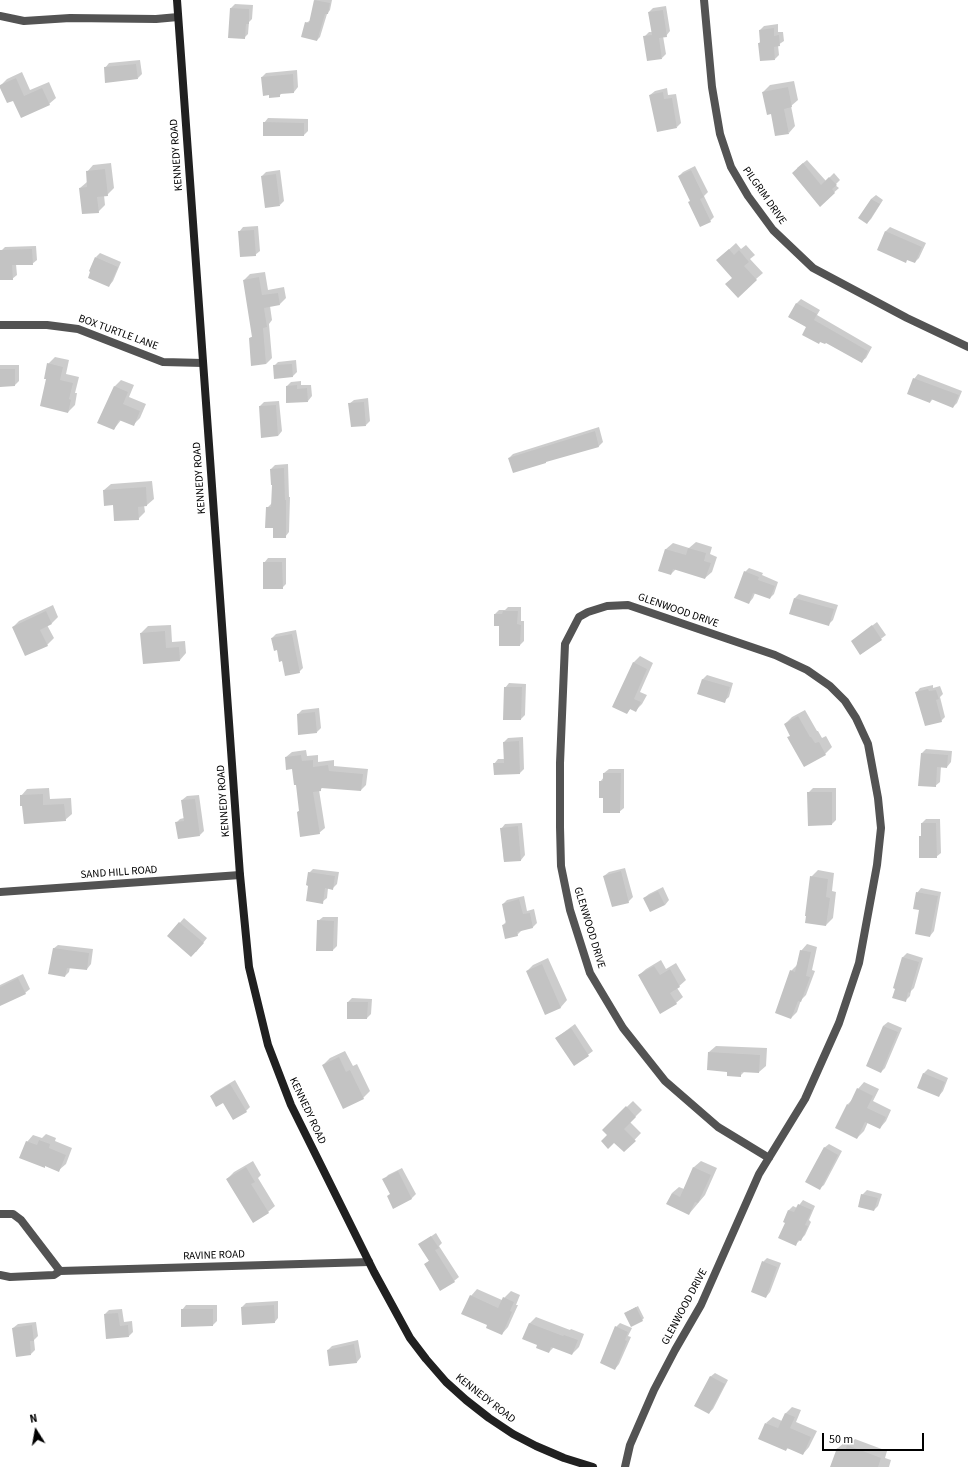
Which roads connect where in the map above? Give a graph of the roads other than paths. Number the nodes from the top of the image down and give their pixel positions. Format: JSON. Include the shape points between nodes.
{"nodes":[{"id":1,"x":177,"y":0,"type":"edge"},
{"id":2,"x":704,"y":0,"type":"edge"},
{"id":3,"x":0,"y":16,"type":"edge"},
{"id":4,"x":178,"y":17,"type":"junction"},
{"id":5,"x":0,"y":326,"type":"edge"},
{"id":6,"x":968,"y":347,"type":"edge"},
{"id":7,"x":203,"y":363,"type":"junction"},
{"id":8,"x":240,"y":875,"type":"junction"},
{"id":9,"x":0,"y":892,"type":"edge"},
{"id":10,"x":769,"y":1158,"type":"junction"},
{"id":11,"x":0,"y":1214,"type":"edge"},
{"id":12,"x":369,"y":1262,"type":"junction"},
{"id":13,"x":60,"y":1271,"type":"junction"},
{"id":14,"x":0,"y":1275,"type":"edge"},
{"id":15,"x":593,"y":1467,"type":"edge"},
{"id":16,"x":625,"y":1467,"type":"edge"}],
"edges":[{"from":1,"to":4,"type":"street","name":"KENNEDY ROAD"},
{"from":2,"to":6,"type":"street","name":"PILGRIM DRIVE","via":[[712,87],[720,134],[731,167],[773,230],[813,268],[906,318]]},
{"from":3,"to":4,"type":"street","via":[[24,20]]},
{"from":4,"to":7,"type":"street","name":"KENNEDY ROAD"},
{"from":5,"to":7,"type":"street","name":"BOX TURTLE LANE","via":[[47,325],[78,329],[163,362]]},
{"from":7,"to":8,"type":"street","name":"KENNEDY ROAD"},
{"from":8,"to":9,"type":"street","name":"SAND HILL ROAD"},
{"from":8,"to":12,"type":"street","name":"KENNEDY ROAD","via":[[249,967],[268,1045],[291,1105]]},
{"from":10,"to":10,"type":"street","name":"GLENWOOD DRIVE","via":[[805,1099],[839,1023],[859,962],[877,866],[881,828],[868,744],[856,718],[844,701],[830,686],[807,670],[775,655],[628,605],[606,606],[579,617],[565,644],[560,827],[561,866],[570,910],[590,974],[623,1028],[677,1091],[718,1127]]},
{"from":10,"to":16,"type":"street","name":"GLENWOOD DRIVE","via":[[701,1305],[654,1390],[630,1445]]},
{"from":11,"to":13,"type":"street","via":[[13,1214],[21,1220]]},
{"from":12,"to":13,"type":"street","name":"RAVINE ROAD"},
{"from":12,"to":15,"type":"street","name":"KENNEDY ROAD","via":[[410,1338],[446,1382],[488,1418],[513,1434],[564,1458]]},
{"from":13,"to":14,"type":"street","name":"RAVINE ROAD","via":[[54,1275]]}]}
